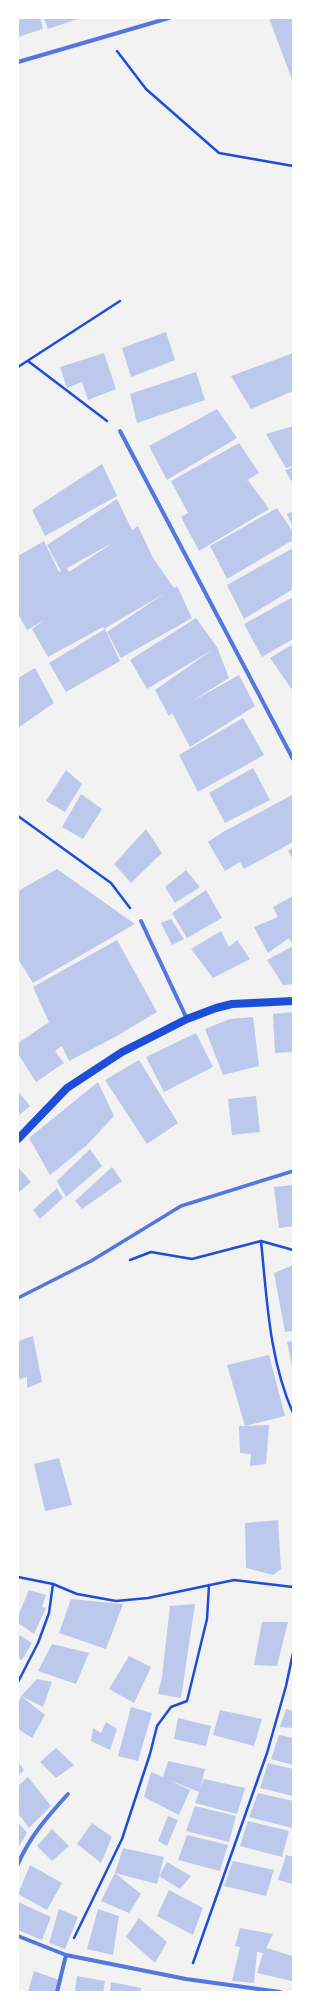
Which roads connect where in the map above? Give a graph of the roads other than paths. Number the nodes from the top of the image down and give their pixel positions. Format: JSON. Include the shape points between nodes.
{"nodes":[{"id":1,"x":169,"y":18,"type":"edge"},
{"id":2,"x":18,"y":62,"type":"edge"},
{"id":3,"x":120,"y":430,"type":"road end"},
{"id":4,"x":293,"y":759,"type":"edge"},
{"id":5,"x":141,"y":920,"type":"road end"},
{"id":6,"x":293,"y":1001,"type":"edge"},
{"id":7,"x":187,"y":1019,"type":"junction"},
{"id":8,"x":18,"y":1139,"type":"edge"},
{"id":9,"x":293,"y":1171,"type":"edge"},
{"id":10,"x":18,"y":1298,"type":"edge"},
{"id":11,"x":68,"y":1794,"type":"dead end"},
{"id":12,"x":18,"y":1864,"type":"edge"},
{"id":13,"x":18,"y":1936,"type":"edge"},
{"id":14,"x":66,"y":1955,"type":"junction"},
{"id":15,"x":57,"y":1992,"type":"edge"},
{"id":16,"x":280,"y":1992,"type":"edge"}],
"edges":[{"from":1,"to":2,"type":"street"},
{"from":3,"to":4,"type":"street"},
{"from":5,"to":7,"type":"street"},
{"from":6,"to":7,"type":"main road","via":[[232,1004]]},
{"from":7,"to":8,"type":"main road","via":[[122,1052],[67,1088]]},
{"from":9,"to":10,"type":"street","via":[[181,1206],[90,1261]]},
{"from":11,"to":12,"type":"street","via":[[40,1825]]},
{"from":13,"to":14,"type":"street"},
{"from":14,"to":15,"type":"street"},
{"from":14,"to":16,"type":"street","via":[[186,1979]]}]}
